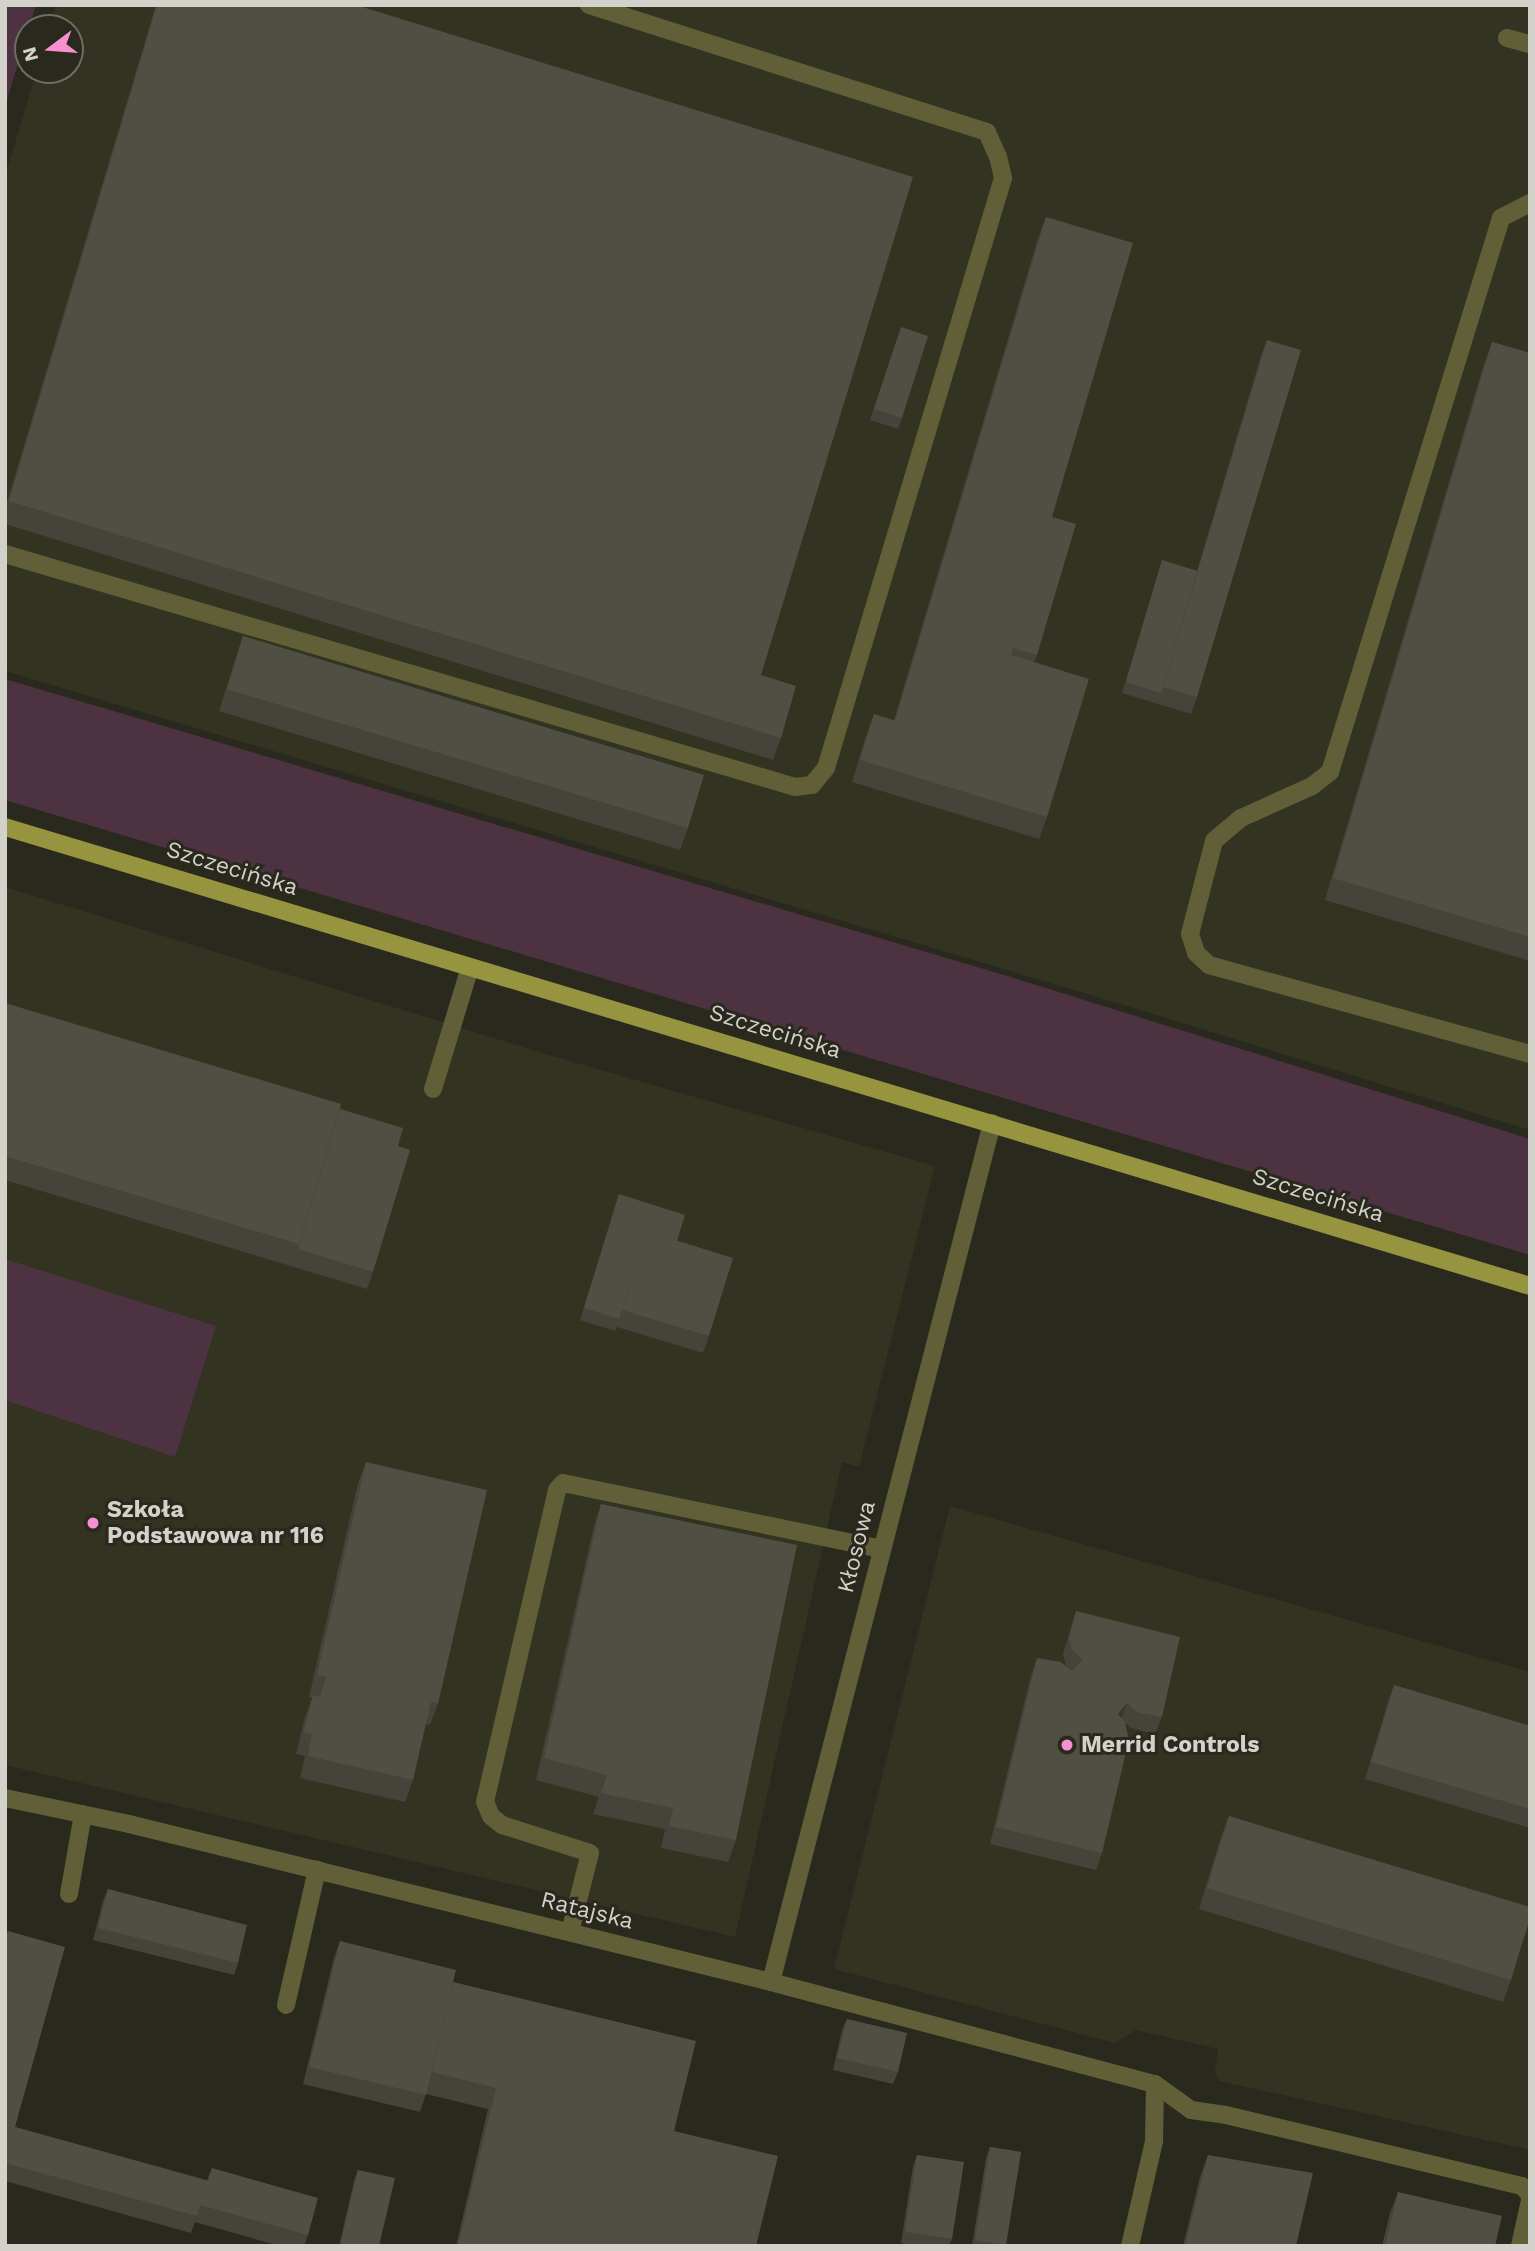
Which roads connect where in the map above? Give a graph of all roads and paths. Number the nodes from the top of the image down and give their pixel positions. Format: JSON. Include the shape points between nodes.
{"nodes":[{"id":1,"x":589,"y":5,"type":"edge"},
{"id":2,"x":1507,"y":38,"type":"dead end"},
{"id":3,"x":1530,"y":44,"type":"edge"},
{"id":4,"x":1530,"y":202,"type":"edge"},
{"id":5,"x":5,"y":554,"type":"edge"},
{"id":6,"x":5,"y":827,"type":"edge"},
{"id":7,"x":470,"y":967,"type":"junction"},
{"id":8,"x":1530,"y":1054,"type":"edge"},
{"id":9,"x":433,"y":1089,"type":"dead end"},
{"id":10,"x":992,"y":1123,"type":"junction"},
{"id":11,"x":1530,"y":1286,"type":"edge"},
{"id":12,"x":882,"y":1549,"type":"junction"},
{"id":13,"x":5,"y":1798,"type":"edge"},
{"id":14,"x":83,"y":1814,"type":"junction"},
{"id":15,"x":317,"y":1870,"type":"junction"},
{"id":16,"x":69,"y":1894,"type":"dead end"},
{"id":17,"x":570,"y":1932,"type":"junction"},
{"id":18,"x":771,"y":1982,"type":"junction"},
{"id":19,"x":286,"y":2006,"type":"dead end"},
{"id":20,"x":1155,"y":2084,"type":"junction"},
{"id":21,"x":1528,"y":2190,"type":"edge"},
{"id":22,"x":1130,"y":2246,"type":"edge"},
{"id":23,"x":1520,"y":2246,"type":"edge"}],
"edges":[{"from":1,"to":5,"type":"street","via":[[987,132],[998,157],[1003,178],[1000,191],[826,768],[812,785],[795,787]]},
{"from":2,"to":3,"type":"street"},
{"from":4,"to":8,"type":"street","via":[[1502,218],[1330,772],[1312,786],[1241,818],[1214,841],[1190,934],[1196,953],[1209,965]]},
{"from":6,"to":7,"type":"main road","name":"Szczecińska"},
{"from":7,"to":9,"type":"street"},
{"from":7,"to":10,"type":"main road","name":"Szczecińska"},
{"from":10,"to":11,"type":"main road","name":"Szczecińska"},
{"from":10,"to":12,"type":"street","name":"Kłosowa"},
{"from":12,"to":17,"type":"street","via":[[564,1483],[557,1490],[485,1802],[502,1825],[590,1853]]},
{"from":12,"to":18,"type":"street","name":"Kłosowa"},
{"from":13,"to":14,"type":"street","name":"Ratajska"},
{"from":14,"to":15,"type":"street","name":"Ratajska"},
{"from":14,"to":16,"type":"street"},
{"from":15,"to":17,"type":"street","name":"Ratajska"},
{"from":15,"to":19,"type":"street"},
{"from":17,"to":18,"type":"street","name":"Ratajska"},
{"from":18,"to":20,"type":"street","name":"Ratajska"},
{"from":20,"to":21,"type":"street","via":[[1191,2110]]},
{"from":20,"to":22,"type":"street","via":[[1154,2141]]},
{"from":21,"to":23,"type":"street"}]}
